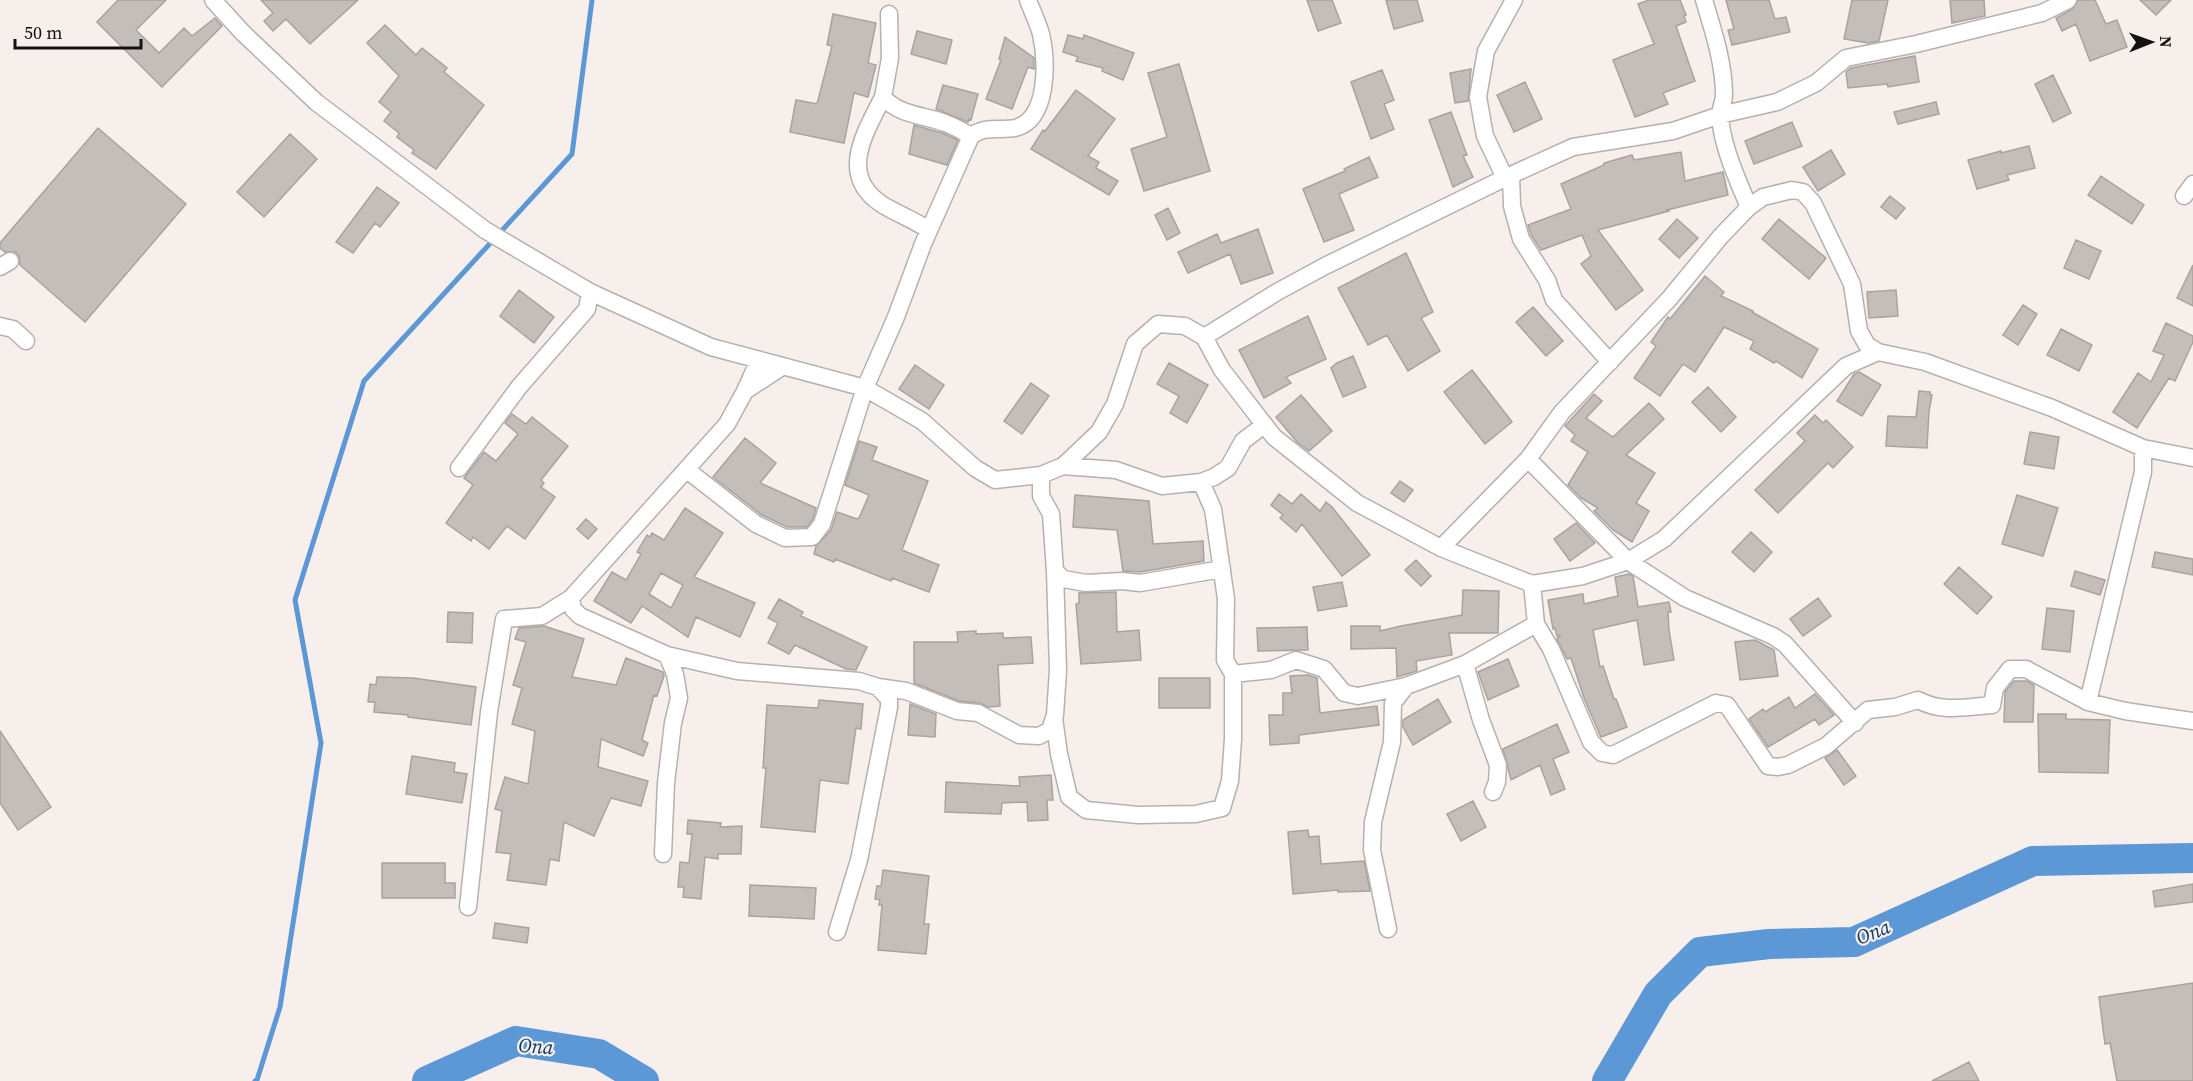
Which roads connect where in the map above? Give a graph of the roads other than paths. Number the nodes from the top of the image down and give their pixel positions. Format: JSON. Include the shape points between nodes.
{"nodes":[{"id":1,"x":213,"y":0,"type":"edge"},
{"id":2,"x":1028,"y":0,"type":"edge"},
{"id":3,"x":1514,"y":0,"type":"edge"},
{"id":4,"x":1704,"y":0,"type":"edge"},
{"id":5,"x":2068,"y":0,"type":"edge"},
{"id":6,"x":890,"y":14,"type":"dead end"},
{"id":7,"x":883,"y":97,"type":"junction"},
{"id":8,"x":1720,"y":116,"type":"junction"},
{"id":9,"x":971,"y":135,"type":"junction"},
{"id":10,"x":1508,"y":176,"type":"junction"},
{"id":11,"x":1749,"y":207,"type":"junction"},
{"id":12,"x":929,"y":230,"type":"junction"},
{"id":13,"x":590,"y":292,"type":"junction"},
{"id":14,"x":0,"y":326,"type":"edge"},
{"id":15,"x":1204,"y":337,"type":"junction"},
{"id":16,"x":26,"y":341,"type":"dead end"},
{"id":17,"x":1878,"y":352,"type":"junction"},
{"id":18,"x":753,"y":358,"type":"junction"},
{"id":19,"x":1610,"y":362,"type":"junction"},
{"id":20,"x":783,"y":366,"type":"junction"},
{"id":21,"x":865,"y":388,"type":"junction"},
{"id":22,"x":745,"y":391,"type":"junction"},
{"id":23,"x":1264,"y":425,"type":"junction"},
{"id":24,"x":2143,"y":448,"type":"junction"},
{"id":25,"x":2193,"y":458,"type":"edge"},
{"id":26,"x":1528,"y":459,"type":"junction"},
{"id":27,"x":1064,"y":466,"type":"junction"},
{"id":28,"x":459,"y":468,"type":"dead end"},
{"id":29,"x":687,"y":470,"type":"junction"},
{"id":30,"x":1041,"y":475,"type":"junction"},
{"id":31,"x":1201,"y":482,"type":"junction"},
{"id":32,"x":1441,"y":548,"type":"junction"},
{"id":33,"x":1628,"y":561,"type":"junction"},
{"id":34,"x":1222,"y":569,"type":"junction"},
{"id":35,"x":1055,"y":571,"type":"junction"},
{"id":36,"x":1532,"y":584,"type":"junction"},
{"id":37,"x":571,"y":598,"type":"junction"},
{"id":38,"x":1536,"y":624,"type":"junction"},
{"id":39,"x":667,"y":655,"type":"junction"},
{"id":40,"x":1465,"y":664,"type":"junction"},
{"id":41,"x":1233,"y":674,"type":"junction"},
{"id":42,"x":1406,"y":686,"type":"junction"},
{"id":43,"x":878,"y":687,"type":"junction"},
{"id":44,"x":2088,"y":702,"type":"junction"},
{"id":45,"x":1054,"y":718,"type":"junction"},
{"id":46,"x":2193,"y":721,"type":"edge"},
{"id":47,"x":1855,"y":723,"type":"junction"},
{"id":48,"x":1493,"y":792,"type":"dead end"},
{"id":49,"x":663,"y":854,"type":"dead end"},
{"id":50,"x":468,"y":907,"type":"dead end"},
{"id":51,"x":1388,"y":929,"type":"dead end"},
{"id":52,"x":837,"y":932,"type":"dead end"}],
"edges":[{"from":1,"to":13,"type":"street","via":[[316,102],[485,230]]},
{"from":2,"to":9,"type":"street","via":[[1041,34],[1044,74],[1040,106],[1027,123],[1015,128],[988,128]]},
{"from":3,"to":10,"type":"street","via":[[1486,51],[1478,98],[1485,136]]},
{"from":4,"to":8,"type":"street","via":[[1721,68],[1724,97]]},
{"from":5,"to":8,"type":"street","via":[[2042,13],[1846,58],[1816,83],[1777,102]]},
{"from":6,"to":7,"type":"street","via":[[890,58]]},
{"from":7,"to":9,"type":"street","via":[[902,111]]},
{"from":7,"to":12,"type":"street","via":[[858,152],[859,175],[870,194],[883,205]]},
{"from":8,"to":10,"type":"street","via":[[1672,131],[1573,147]]},
{"from":8,"to":11,"type":"street"},
{"from":9,"to":12,"type":"street"},
{"from":10,"to":15,"type":"street","via":[[1315,271]]},
{"from":10,"to":19,"type":"street","via":[[1521,239],[1547,280],[1554,300]]},
{"from":11,"to":17,"type":"street","via":[[1762,196],[1792,190],[1803,192],[1813,203],[1852,284],[1858,331],[1867,345]]},
{"from":11,"to":19,"type":"street"},
{"from":12,"to":21,"type":"street"},
{"from":13,"to":18,"type":"street","via":[[711,346]]},
{"from":13,"to":28,"type":"street","via":[[587,309],[519,387]]},
{"from":14,"to":16,"type":"street","via":[[13,329]]},
{"from":15,"to":23,"type":"street","via":[[1222,370]]},
{"from":15,"to":27,"type":"street","via":[[1185,326],[1158,324],[1136,344],[1115,404],[1099,432]]},
{"from":17,"to":24,"type":"street","via":[[1925,362],[1978,381]]},
{"from":17,"to":33,"type":"street","via":[[1845,366],[1664,539]]},
{"from":18,"to":20,"type":"street"},
{"from":18,"to":22,"type":"street"},
{"from":19,"to":26,"type":"street","via":[[1562,412]]},
{"from":20,"to":21,"type":"street"},
{"from":20,"to":22,"type":"street"},
{"from":21,"to":29,"type":"street","via":[[822,524],[812,537],[785,538],[756,524]]},
{"from":21,"to":30,"type":"street","via":[[922,421],[975,468],[995,480]]},
{"from":22,"to":29,"type":"street","via":[[727,424]]},
{"from":23,"to":31,"type":"street","via":[[1243,441],[1228,468]]},
{"from":23,"to":32,"type":"street","via":[[1274,438],[1357,503]]},
{"from":24,"to":25,"type":"street"},
{"from":24,"to":44,"type":"street","via":[[2143,472]]},
{"from":26,"to":32,"type":"street"},
{"from":26,"to":33,"type":"street"},
{"from":27,"to":30,"type":"street"},
{"from":27,"to":31,"type":"street","via":[[1116,470],[1162,486]]},
{"from":29,"to":37,"type":"street"},
{"from":30,"to":35,"type":"street","via":[[1041,496],[1051,514]]},
{"from":31,"to":34,"type":"street","via":[[1213,509]]},
{"from":32,"to":36,"type":"street"},
{"from":33,"to":36,"type":"street","via":[[1583,576]]},
{"from":33,"to":47,"type":"street","via":[[1684,598],[1785,644]]},
{"from":34,"to":35,"type":"street","via":[[1140,583],[1086,583],[1063,579]]},
{"from":34,"to":41,"type":"street","via":[[1226,599],[1225,660]]},
{"from":35,"to":45,"type":"street","via":[[1058,670]]},
{"from":36,"to":38,"type":"street"},
{"from":37,"to":39,"type":"street","via":[[573,609],[580,616]]},
{"from":37,"to":50,"type":"street","via":[[542,616],[504,619],[489,712]]},
{"from":38,"to":40,"type":"street"},
{"from":38,"to":47,"type":"street","via":[[1592,742],[1602,753],[1613,755],[1716,703],[1727,705],[1768,766],[1788,765],[1826,746]]},
{"from":39,"to":43,"type":"street","via":[[737,671],[859,681]]},
{"from":39,"to":49,"type":"street","via":[[679,698],[666,783]]},
{"from":40,"to":42,"type":"street"},
{"from":40,"to":48,"type":"street","via":[[1498,765]]},
{"from":41,"to":42,"type":"street","via":[[1271,670],[1296,660],[1324,669],[1344,693],[1358,696]]},
{"from":41,"to":45,"type":"street","via":[[1230,781],[1222,808],[1196,814],[1138,815],[1086,810],[1069,797]]},
{"from":42,"to":51,"type":"street","via":[[1393,703],[1392,742],[1373,822],[1372,850]]},
{"from":43,"to":45,"type":"street","via":[[906,691],[957,711],[978,713],[1018,735],[1039,736],[1050,730]]},
{"from":43,"to":52,"type":"street","via":[[889,699],[889,707],[859,860]]},
{"from":44,"to":46,"type":"street"},
{"from":44,"to":47,"type":"street","via":[[2026,669],[2010,669],[1995,688],[1992,705],[1943,709],[1918,700],[1868,710]]}]}
